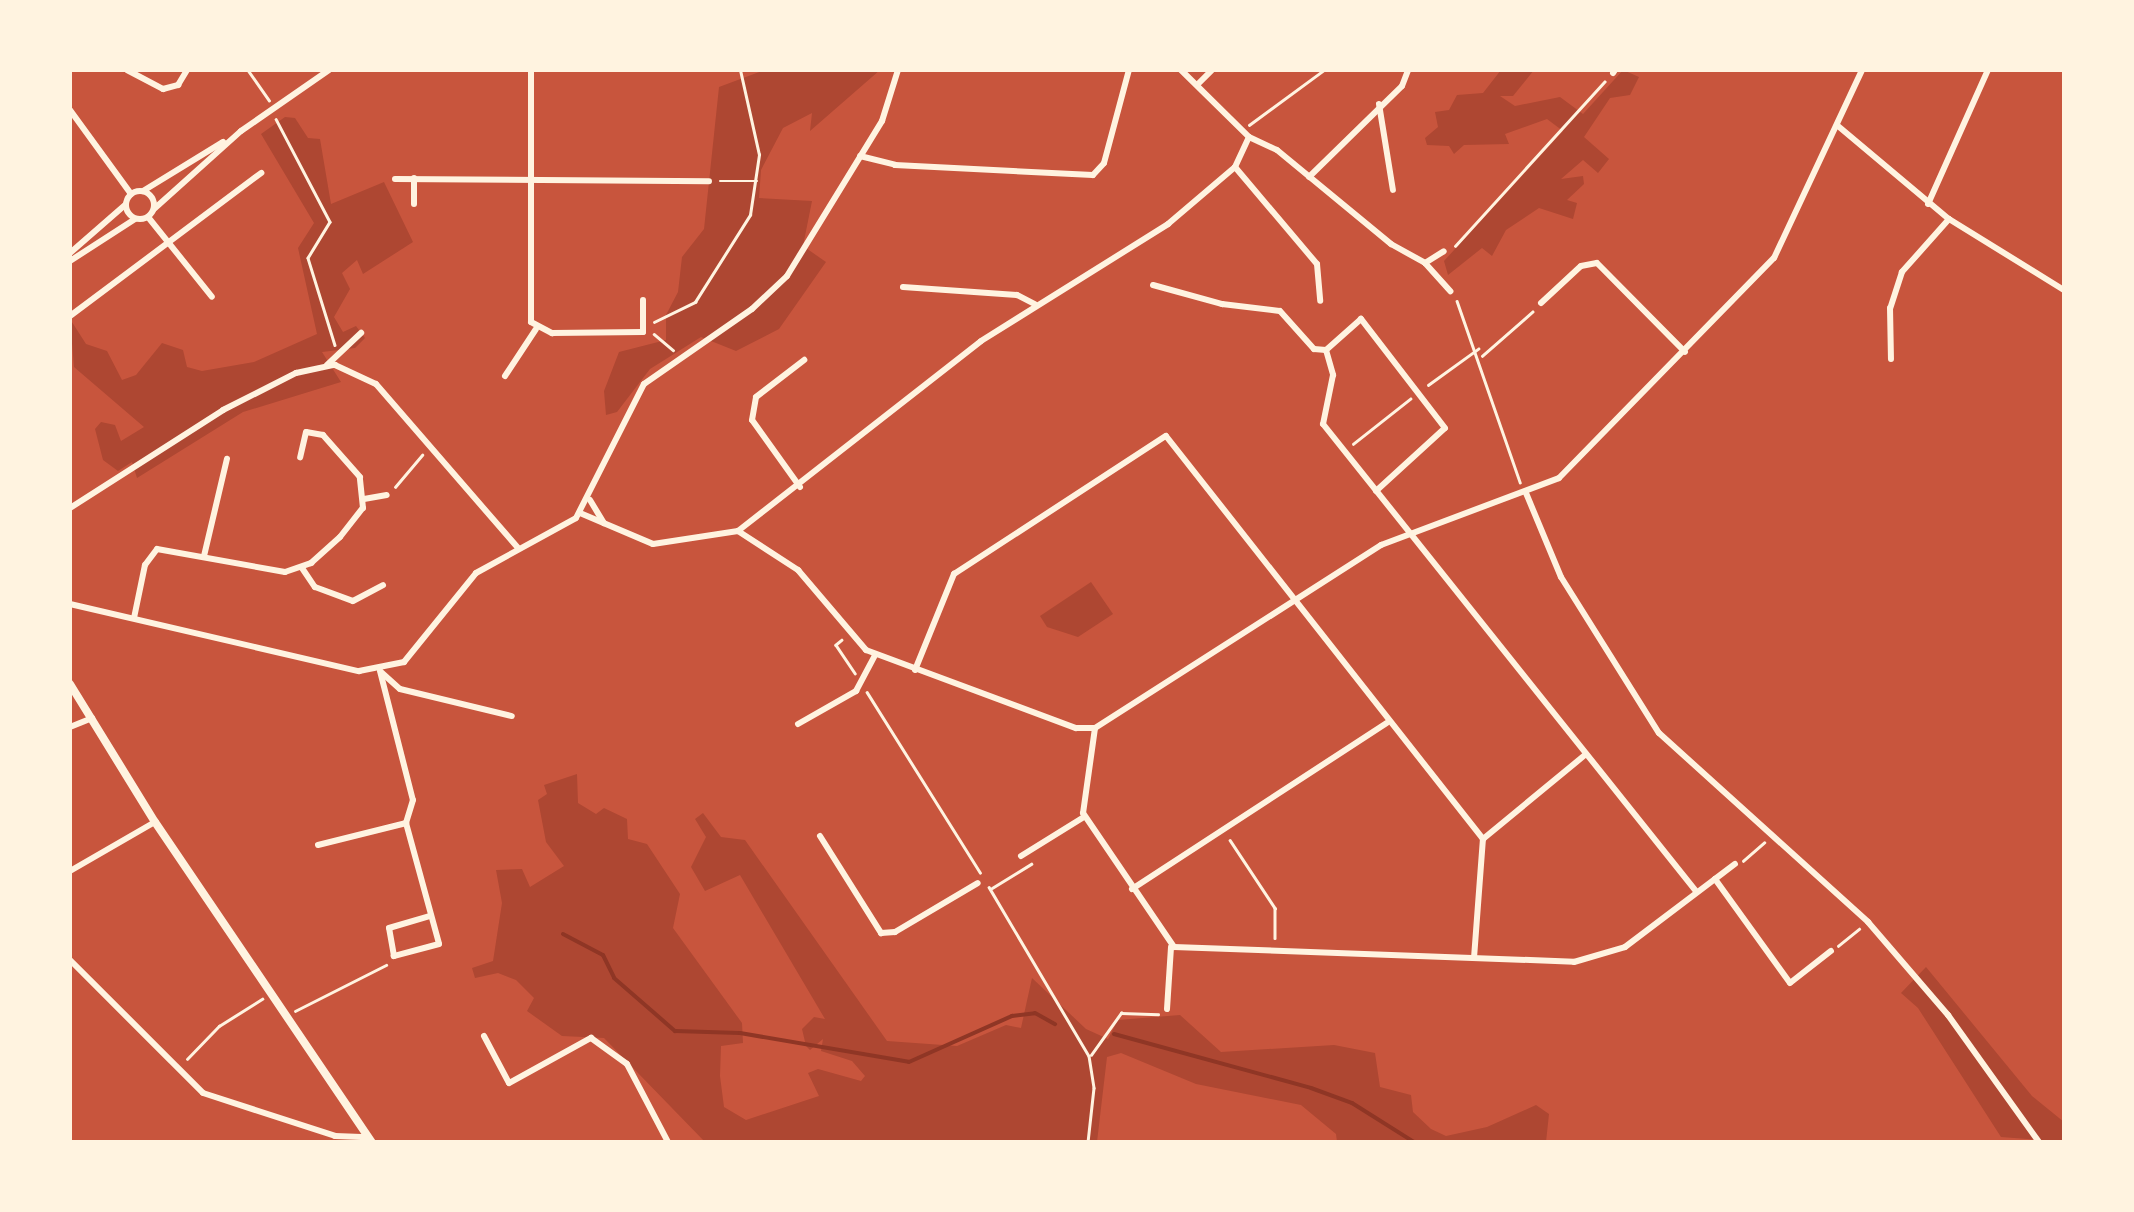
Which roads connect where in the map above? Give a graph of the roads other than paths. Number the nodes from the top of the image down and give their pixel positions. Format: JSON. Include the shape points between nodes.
{"nodes":[{"id":1,"x":126,"y":70,"type":"edge"},
{"id":2,"x":187,"y":70,"type":"edge"},
{"id":3,"x":329,"y":70,"type":"edge"},
{"id":4,"x":531,"y":70,"type":"edge"},
{"id":5,"x":898,"y":70,"type":"edge"},
{"id":6,"x":1130,"y":70,"type":"edge"},
{"id":7,"x":1181,"y":70,"type":"edge"},
{"id":8,"x":1212,"y":70,"type":"edge"},
{"id":9,"x":1862,"y":70,"type":"edge"},
{"id":10,"x":1988,"y":70,"type":"edge"},
{"id":11,"x":1411,"y":71,"type":"edge"},
{"id":12,"x":1198,"y":85,"type":"junction"},
{"id":13,"x":1380,"y":104,"type":"junction"},
{"id":14,"x":70,"y":110,"type":"edge"},
{"id":15,"x":1838,"y":126,"type":"junction"},
{"id":16,"x":241,"y":131,"type":"junction"},
{"id":17,"x":1250,"y":137,"type":"junction"},
{"id":18,"x":860,"y":156,"type":"junction"},
{"id":19,"x":1235,"y":167,"type":"junction"},
{"id":20,"x":261,"y":173,"type":"dead end"},
{"id":21,"x":530,"y":177,"type":"junction"},
{"id":22,"x":414,"y":178,"type":"junction"},
{"id":23,"x":1309,"y":178,"type":"junction"},
{"id":24,"x":395,"y":179,"type":"dead end"},
{"id":25,"x":709,"y":181,"type":"road end"},
{"id":26,"x":1392,"y":190,"type":"dead end"},
{"id":27,"x":142,"y":192,"type":"junction"},
{"id":28,"x":132,"y":194,"type":"junction"},
{"id":29,"x":126,"y":204,"type":"junction"},
{"id":30,"x":414,"y":204,"type":"dead end"},
{"id":31,"x":1928,"y":204,"type":"junction"},
{"id":32,"x":154,"y":209,"type":"junction"},
{"id":33,"x":148,"y":217,"type":"junction"},
{"id":34,"x":135,"y":218,"type":"junction"},
{"id":35,"x":1948,"y":219,"type":"junction"},
{"id":36,"x":169,"y":241,"type":"junction"},
{"id":37,"x":1444,"y":251,"type":"road end"},
{"id":38,"x":70,"y":253,"type":"edge"},
{"id":39,"x":70,"y":261,"type":"edge"},
{"id":40,"x":1425,"y":263,"type":"junction"},
{"id":41,"x":1153,"y":285,"type":"dead end"},
{"id":42,"x":903,"y":286,"type":"dead end"},
{"id":43,"x":2064,"y":290,"type":"edge"},
{"id":44,"x":1450,"y":291,"type":"road end"},
{"id":45,"x":212,"y":297,"type":"dead end"},
{"id":46,"x":644,"y":300,"type":"dead end"},
{"id":47,"x":1320,"y":301,"type":"dead end"},
{"id":48,"x":1541,"y":303,"type":"road end"},
{"id":49,"x":1035,"y":304,"type":"junction"},
{"id":50,"x":70,"y":316,"type":"edge"},
{"id":51,"x":536,"y":329,"type":"junction"},
{"id":52,"x":361,"y":333,"type":"dead end"},
{"id":53,"x":1326,"y":350,"type":"junction"},
{"id":54,"x":1685,"y":352,"type":"junction"},
{"id":55,"x":1891,"y":358,"type":"dead end"},
{"id":56,"x":804,"y":360,"type":"dead end"},
{"id":57,"x":326,"y":366,"type":"junction"},
{"id":58,"x":505,"y":376,"type":"dead end"},
{"id":59,"x":300,"y":457,"type":"dead end"},
{"id":60,"x":226,"y":459,"type":"dead end"},
{"id":61,"x":800,"y":487,"type":"junction"},
{"id":62,"x":1376,"y":491,"type":"junction"},
{"id":63,"x":1526,"y":493,"type":"junction"},
{"id":64,"x":388,"y":495,"type":"road end"},
{"id":65,"x":364,"y":499,"type":"junction"},
{"id":66,"x":590,"y":500,"type":"junction"},
{"id":67,"x":70,"y":508,"type":"edge"},
{"id":68,"x":580,"y":514,"type":"junction"},
{"id":69,"x":605,"y":524,"type":"junction"},
{"id":70,"x":738,"y":531,"type":"junction"},
{"id":71,"x":1411,"y":533,"type":"junction"},
{"id":72,"x":518,"y":548,"type":"junction"},
{"id":73,"x":204,"y":556,"type":"junction"},
{"id":74,"x":302,"y":568,"type":"junction"},
{"id":75,"x":382,"y":585,"type":"dead end"},
{"id":76,"x":1292,"y":602,"type":"junction"},
{"id":77,"x":70,"y":604,"type":"edge"},
{"id":78,"x":134,"y":618,"type":"junction"},
{"id":79,"x":876,"y":656,"type":"junction"},
{"id":80,"x":915,"y":670,"type":"junction"},
{"id":81,"x":380,"y":671,"type":"junction"},
{"id":82,"x":70,"y":684,"type":"edge"},
{"id":83,"x":512,"y":716,"type":"dead end"},
{"id":84,"x":92,"y":718,"type":"junction"},
{"id":85,"x":1386,"y":723,"type":"junction"},
{"id":86,"x":798,"y":724,"type":"dead end"},
{"id":87,"x":70,"y":727,"type":"edge"},
{"id":88,"x":1094,"y":728,"type":"junction"},
{"id":89,"x":1586,"y":755,"type":"junction"},
{"id":90,"x":1084,"y":816,"type":"junction"},
{"id":91,"x":155,"y":822,"type":"junction"},
{"id":92,"x":406,"y":823,"type":"junction"},
{"id":93,"x":820,"y":836,"type":"dead end"},
{"id":94,"x":1484,"y":838,"type":"junction"},
{"id":95,"x":318,"y":845,"type":"dead end"},
{"id":96,"x":1021,"y":856,"type":"dead end"},
{"id":97,"x":1735,"y":864,"type":"road end"},
{"id":98,"x":70,"y":872,"type":"edge"},
{"id":99,"x":1715,"y":879,"type":"junction"},
{"id":100,"x":978,"y":882,"type":"dead end"},
{"id":101,"x":1132,"y":889,"type":"junction"},
{"id":102,"x":1696,"y":891,"type":"junction"},
{"id":103,"x":430,"y":916,"type":"junction"},
{"id":104,"x":1171,"y":947,"type":"junction"},
{"id":105,"x":1831,"y":952,"type":"road end"},
{"id":106,"x":1474,"y":958,"type":"junction"},
{"id":107,"x":70,"y":960,"type":"edge"},
{"id":108,"x":1167,"y":1010,"type":"road end"},
{"id":109,"x":484,"y":1036,"type":"dead end"},
{"id":110,"x":367,"y":1140,"type":"edge"},
{"id":111,"x":668,"y":1142,"type":"edge"},
{"id":112,"x":2039,"y":1142,"type":"edge"}],
"edges":[{"from":1,"to":2,"type":"street","via":[[163,89],[178,85]]},
{"from":3,"to":16,"type":"street"},
{"from":4,"to":21,"type":"street"},
{"from":5,"to":18,"type":"street","via":[[887,111]]},
{"from":6,"to":18,"type":"street","via":[[1104,163],[1093,176],[895,166]]},
{"from":7,"to":12,"type":"street"},
{"from":8,"to":12,"type":"street"},
{"from":9,"to":15,"type":"street"},
{"from":10,"to":31,"type":"street"},
{"from":11,"to":13,"type":"street"},
{"from":12,"to":17,"type":"street"},
{"from":13,"to":23,"type":"street"},
{"from":13,"to":26,"type":"street"},
{"from":14,"to":28,"type":"street"},
{"from":15,"to":31,"type":"street"},
{"from":15,"to":54,"type":"street","via":[[1783,245]]},
{"from":16,"to":27,"type":"street"},
{"from":16,"to":32,"type":"street"},
{"from":17,"to":19,"type":"street"},
{"from":17,"to":23,"type":"street"},
{"from":18,"to":66,"type":"street","via":[[787,276],[752,310],[677,356],[636,394]]},
{"from":19,"to":47,"type":"street","via":[[1317,264]]},
{"from":19,"to":49,"type":"street","via":[[1134,248]]},
{"from":20,"to":36,"type":"street"},
{"from":21,"to":22,"type":"street"},
{"from":21,"to":25,"type":"street"},
{"from":21,"to":51,"type":"street","via":[[529,316]]},
{"from":22,"to":24,"type":"street"},
{"from":22,"to":30,"type":"street"},
{"from":23,"to":40,"type":"street"},
{"from":27,"to":28,"type":"street"},
{"from":27,"to":32,"type":"street"},
{"from":28,"to":29,"type":"street"},
{"from":29,"to":34,"type":"street"},
{"from":29,"to":38,"type":"street"},
{"from":31,"to":35,"type":"street"},
{"from":32,"to":33,"type":"street"},
{"from":33,"to":34,"type":"street"},
{"from":33,"to":36,"type":"street"},
{"from":34,"to":39,"type":"street"},
{"from":35,"to":43,"type":"street"},
{"from":35,"to":55,"type":"street","via":[[1902,272],[1890,308]]},
{"from":36,"to":45,"type":"street"},
{"from":36,"to":50,"type":"street"},
{"from":37,"to":40,"type":"street"},
{"from":40,"to":44,"type":"street"},
{"from":41,"to":53,"type":"street","via":[[1230,306],[1280,311],[1314,349]]},
{"from":42,"to":49,"type":"street","via":[[1017,296]]},
{"from":46,"to":51,"type":"street","via":[[643,330]]},
{"from":48,"to":54,"type":"street","via":[[1582,266],[1597,263]]},
{"from":49,"to":61,"type":"street","via":[[935,374]]},
{"from":51,"to":58,"type":"street"},
{"from":52,"to":57,"type":"street"},
{"from":53,"to":62,"type":"street","via":[[1333,376],[1323,424]]},
{"from":53,"to":62,"type":"street","via":[[1360,319],[1445,428]]},
{"from":54,"to":63,"type":"street","via":[[1559,478]]},
{"from":56,"to":61,"type":"street","via":[[756,397],[752,420]]},
{"from":57,"to":67,"type":"street","via":[[223,410]]},
{"from":57,"to":72,"type":"street","via":[[353,370],[376,384]]},
{"from":59,"to":65,"type":"street","via":[[306,432],[329,438],[360,477]]},
{"from":60,"to":73,"type":"street"},
{"from":61,"to":70,"type":"street"},
{"from":62,"to":71,"type":"street"},
{"from":63,"to":71,"type":"street"},
{"from":63,"to":112,"type":"street","via":[[1561,577],[1660,734],[1777,833],[1868,922],[1948,1016]]},
{"from":64,"to":65,"type":"street"},
{"from":65,"to":74,"type":"street","via":[[353,522]]},
{"from":66,"to":68,"type":"street"},
{"from":66,"to":69,"type":"street"},
{"from":68,"to":69,"type":"street"},
{"from":68,"to":72,"type":"street"},
{"from":69,"to":70,"type":"street","via":[[654,544]]},
{"from":70,"to":79,"type":"street","via":[[798,570],[847,636]]},
{"from":71,"to":76,"type":"street"},
{"from":71,"to":89,"type":"street"},
{"from":72,"to":81,"type":"street","via":[[470,579],[411,656]]},
{"from":73,"to":74,"type":"street","via":[[277,572]]},
{"from":73,"to":78,"type":"street","via":[[164,546],[153,552]]},
{"from":74,"to":75,"type":"street","via":[[314,587],[353,601]]},
{"from":76,"to":80,"type":"street","via":[[1166,436],[954,574]]},
{"from":76,"to":85,"type":"street"},
{"from":76,"to":88,"type":"street"},
{"from":77,"to":78,"type":"street"},
{"from":78,"to":81,"type":"street"},
{"from":79,"to":80,"type":"street"},
{"from":79,"to":86,"type":"street","via":[[862,684]]},
{"from":80,"to":88,"type":"street","via":[[1076,728]]},
{"from":81,"to":83,"type":"street","via":[[400,689]]},
{"from":81,"to":92,"type":"street","via":[[414,800]]},
{"from":82,"to":84,"type":"street"},
{"from":84,"to":87,"type":"street"},
{"from":84,"to":91,"type":"street"},
{"from":85,"to":94,"type":"street"},
{"from":85,"to":101,"type":"street"},
{"from":88,"to":90,"type":"street"},
{"from":89,"to":94,"type":"street"},
{"from":89,"to":102,"type":"street"},
{"from":90,"to":96,"type":"street"},
{"from":90,"to":101,"type":"street"},
{"from":91,"to":98,"type":"street"},
{"from":91,"to":110,"type":"street","via":[[274,990]]},
{"from":92,"to":95,"type":"street"},
{"from":92,"to":103,"type":"street"},
{"from":93,"to":100,"type":"street","via":[[881,933],[895,932]]},
{"from":94,"to":106,"type":"street"},
{"from":97,"to":99,"type":"street"},
{"from":99,"to":102,"type":"street"},
{"from":99,"to":105,"type":"street","via":[[1790,983]]},
{"from":101,"to":104,"type":"street"},
{"from":102,"to":106,"type":"street","via":[[1610,955],[1551,964]]},
{"from":103,"to":103,"type":"street","via":[[439,944],[394,956],[390,928]]},
{"from":104,"to":106,"type":"street"},
{"from":104,"to":108,"type":"street"},
{"from":107,"to":110,"type":"street","via":[[175,1071],[221,1101]]},
{"from":109,"to":111,"type":"street","via":[[509,1084],[591,1038],[628,1064]]}]}
